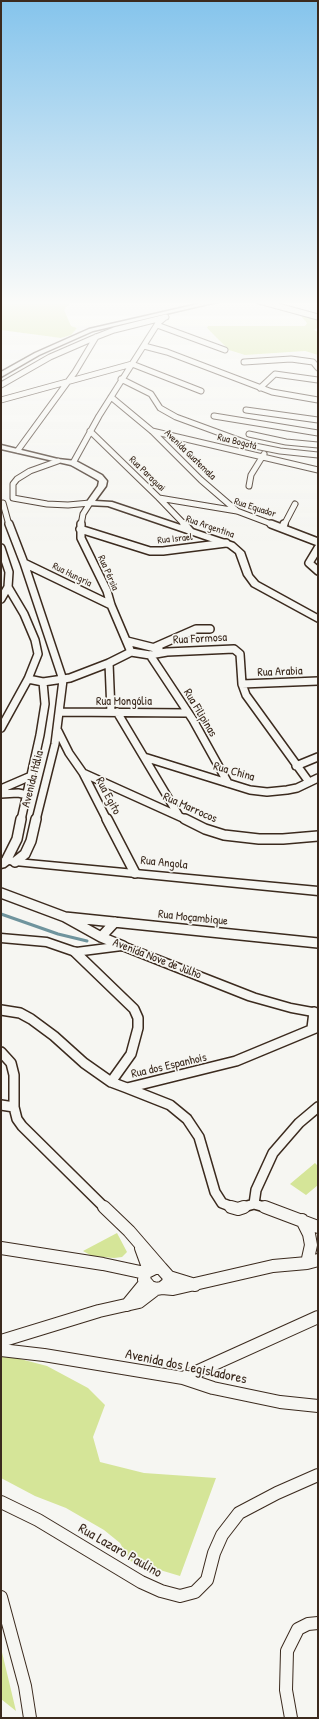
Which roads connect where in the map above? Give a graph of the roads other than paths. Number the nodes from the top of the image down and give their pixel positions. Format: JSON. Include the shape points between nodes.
{"nodes":[{"id":1,"x":66,"y":381,"type":"edge"},
{"id":2,"x":69,"y":381,"type":"edge"},
{"id":3,"x":121,"y":381,"type":"edge"},
{"id":4,"x":126,"y":381,"type":"edge"},
{"id":5,"x":177,"y":381,"type":"edge"},
{"id":6,"x":242,"y":381,"type":"edge"},
{"id":7,"x":267,"y":381,"type":"edge"},
{"id":8,"x":260,"y":388,"type":"junction"},
{"id":9,"x":202,"y":391,"type":"dead end"},
{"id":10,"x":3,"y":394,"type":"dead end"},
{"id":11,"x":111,"y":397,"type":"junction"},
{"id":12,"x":1,"y":400,"type":"edge"},
{"id":13,"x":318,"y":400,"type":"edge"},
{"id":14,"x":246,"y":410,"type":"dead end"},
{"id":15,"x":214,"y":416,"type":"dead end"},
{"id":16,"x":318,"y":420,"type":"edge"},
{"id":17,"x":90,"y":431,"type":"junction"},
{"id":18,"x":152,"y":431,"type":"junction"},
{"id":19,"x":318,"y":433,"type":"edge"},
{"id":20,"x":249,"y":434,"type":"dead end"},
{"id":21,"x":1,"y":446,"type":"edge"},
{"id":22,"x":318,"y":446,"type":"edge"},
{"id":23,"x":268,"y":449,"type":"junction"},
{"id":24,"x":18,"y":450,"type":"junction"},
{"id":25,"x":316,"y":455,"type":"edge"},
{"id":26,"x":260,"y":457,"type":"junction"},
{"id":27,"x":58,"y":461,"type":"junction"},
{"id":28,"x":73,"y":462,"type":"junction"},
{"id":29,"x":318,"y":470,"type":"edge"},
{"id":30,"x":249,"y":486,"type":"dead end"},
{"id":31,"x":14,"y":498,"type":"junction"},
{"id":32,"x":159,"y":498,"type":"junction"},
{"id":33,"x":2,"y":503,"type":"edge"},
{"id":34,"x":90,"y":503,"type":"junction"},
{"id":35,"x":295,"y":504,"type":"dead end"},
{"id":36,"x":237,"y":511,"type":"junction"},
{"id":37,"x":283,"y":528,"type":"junction"},
{"id":38,"x":80,"y":529,"type":"junction"},
{"id":39,"x":190,"y":531,"type":"junction"},
{"id":40,"x":318,"y":542,"type":"edge"},
{"id":41,"x":226,"y":543,"type":"junction"},
{"id":42,"x":1,"y":548,"type":"edge"},
{"id":43,"x":318,"y":548,"type":"edge"},
{"id":44,"x":315,"y":557,"type":"edge"},
{"id":45,"x":24,"y":563,"type":"junction"},
{"id":46,"x":318,"y":571,"type":"edge"},
{"id":47,"x":8,"y":587,"type":"junction"},
{"id":48,"x":1,"y":599,"type":"edge"},
{"id":49,"x":15,"y":600,"type":"junction"},
{"id":50,"x":1,"y":603,"type":"edge"},
{"id":51,"x":110,"y":605,"type":"junction"},
{"id":52,"x":318,"y":620,"type":"edge"},
{"id":53,"x":210,"y":629,"type":"dead end"},
{"id":54,"x":127,"y":641,"type":"junction"},
{"id":55,"x":156,"y":647,"type":"junction"},
{"id":56,"x":131,"y":652,"type":"junction"},
{"id":57,"x":167,"y":652,"type":"junction"},
{"id":58,"x":150,"y":655,"type":"junction"},
{"id":59,"x":109,"y":663,"type":"junction"},
{"id":60,"x":28,"y":679,"type":"junction"},
{"id":61,"x":63,"y":680,"type":"junction"},
{"id":62,"x":318,"y":681,"type":"edge"},
{"id":63,"x":43,"y":682,"type":"junction"},
{"id":64,"x":242,"y":684,"type":"junction"},
{"id":65,"x":60,"y":712,"type":"junction"},
{"id":66,"x":114,"y":712,"type":"junction"},
{"id":67,"x":188,"y":713,"type":"junction"},
{"id":68,"x":1,"y":728,"type":"edge"},
{"id":69,"x":58,"y":731,"type":"junction"},
{"id":70,"x":144,"y":757,"type":"junction"},
{"id":71,"x":318,"y":757,"type":"edge"},
{"id":72,"x":296,"y":766,"type":"junction"},
{"id":73,"x":83,"y":773,"type":"junction"},
{"id":74,"x":31,"y":776,"type":"junction"},
{"id":75,"x":318,"y":778,"type":"edge"},
{"id":76,"x":309,"y":782,"type":"junction"},
{"id":77,"x":228,"y":783,"type":"junction"},
{"id":78,"x":1,"y":789,"type":"edge"},
{"id":79,"x":1,"y":794,"type":"edge"},
{"id":80,"x":28,"y":795,"type":"junction"},
{"id":81,"x":179,"y":816,"type":"junction"},
{"id":82,"x":318,"y":836,"type":"edge"},
{"id":83,"x":6,"y":864,"type":"edge"},
{"id":84,"x":136,"y":873,"type":"junction"},
{"id":85,"x":318,"y":891,"type":"edge"},
{"id":86,"x":1,"y":893,"type":"edge"},
{"id":87,"x":65,"y":917,"type":"junction"},
{"id":88,"x":115,"y":922,"type":"junction"},
{"id":89,"x":101,"y":937,"type":"junction"},
{"id":90,"x":1,"y":938,"type":"edge"},
{"id":91,"x":318,"y":943,"type":"edge"},
{"id":92,"x":123,"y":946,"type":"junction"},
{"id":93,"x":76,"y":952,"type":"junction"},
{"id":94,"x":1,"y":1010,"type":"edge"},
{"id":95,"x":316,"y":1012,"type":"edge"},
{"id":96,"x":315,"y":1027,"type":"edge"},
{"id":97,"x":1,"y":1052,"type":"edge"},
{"id":98,"x":111,"y":1082,"type":"junction"},
{"id":99,"x":127,"y":1088,"type":"junction"},
{"id":100,"x":1,"y":1105,"type":"edge"},
{"id":101,"x":14,"y":1107,"type":"junction"},
{"id":102,"x":318,"y":1107,"type":"edge"},
{"id":103,"x":254,"y":1204,"type":"junction"},
{"id":104,"x":302,"y":1220,"type":"junction"},
{"id":105,"x":318,"y":1227,"type":"edge"},
{"id":106,"x":138,"y":1240,"type":"junction"},
{"id":107,"x":3,"y":1245,"type":"edge"},
{"id":108,"x":318,"y":1260,"type":"edge"},
{"id":109,"x":307,"y":1263,"type":"junction"},
{"id":110,"x":161,"y":1268,"type":"junction"},
{"id":111,"x":146,"y":1276,"type":"junction"},
{"id":112,"x":169,"y":1277,"type":"junction"},
{"id":113,"x":196,"y":1285,"type":"junction"},
{"id":114,"x":159,"y":1288,"type":"junction"},
{"id":115,"x":127,"y":1305,"type":"junction"},
{"id":116,"x":318,"y":1317,"type":"edge"},
{"id":117,"x":1,"y":1340,"type":"edge"},
{"id":118,"x":1,"y":1350,"type":"edge"},
{"id":119,"x":183,"y":1378,"type":"junction"},
{"id":120,"x":318,"y":1406,"type":"edge"},
{"id":121,"x":318,"y":1475,"type":"edge"},
{"id":122,"x":1,"y":1502,"type":"edge"},
{"id":123,"x":1,"y":1597,"type":"edge"},
{"id":124,"x":318,"y":1623,"type":"edge"},
{"id":125,"x":30,"y":1718,"type":"edge"},
{"id":126,"x":291,"y":1718,"type":"edge"}],
"edges":[{"from":1,"to":12,"type":"street"},
{"from":2,"to":24,"type":"street"},
{"from":3,"to":11,"type":"street"},
{"from":4,"to":23,"type":"street","via":[[151,394],[160,408],[167,413]]},
{"from":5,"to":9,"type":"street"},
{"from":6,"to":8,"type":"street"},
{"from":7,"to":8,"type":"street"},
{"from":8,"to":13,"type":"street"},
{"from":10,"to":12,"type":"street"},
{"from":11,"to":17,"type":"street"},
{"from":11,"to":18,"type":"street","name":"Avenida Guatemala"},
{"from":14,"to":16,"type":"street"},
{"from":15,"to":19,"type":"street"},
{"from":17,"to":28,"type":"street"},
{"from":17,"to":32,"type":"street","name":"Rua Paraguai"},
{"from":18,"to":26,"type":"street","name":"Rua Bogotá"},
{"from":18,"to":36,"type":"street","name":"Avenida Guatemala","via":[[201,480]]},
{"from":20,"to":22,"type":"street"},
{"from":21,"to":24,"type":"main road"},
{"from":22,"to":25,"type":"street"},
{"from":23,"to":25,"type":"street"},
{"from":23,"to":26,"type":"street"},
{"from":24,"to":27,"type":"main road"},
{"from":26,"to":29,"type":"street","name":"Rua Bogotá"},
{"from":26,"to":30,"type":"street","via":[[251,475]]},
{"from":27,"to":28,"type":"main road"},
{"from":27,"to":31,"type":"street","via":[[30,471],[17,479],[12,489]]},
{"from":28,"to":34,"type":"main road","via":[[103,481]]},
{"from":31,"to":33,"type":"street"},
{"from":31,"to":34,"type":"street","via":[[68,505]]},
{"from":32,"to":36,"type":"street","name":"Rua Equador"},
{"from":32,"to":39,"type":"street","name":"Rua Paraguai"},
{"from":33,"to":45,"type":"street","name":"Avenida Itália"},
{"from":34,"to":38,"type":"street","via":[[83,514]]},
{"from":34,"to":39,"type":"main road","name":"Rua Argentina","via":[[109,504]]},
{"from":35,"to":37,"type":"street"},
{"from":36,"to":37,"type":"street","name":"Rua Equador"},
{"from":37,"to":40,"type":"street","name":"Rua Equador"},
{"from":38,"to":41,"type":"street","name":"Rua Israel","via":[[141,549],[156,551]]},
{"from":38,"to":51,"type":"street","name":"Rua Pérsia","via":[[81,538],[104,586]]},
{"from":39,"to":41,"type":"main road","name":"Rua Argentina"},
{"from":41,"to":52,"type":"main road","name":"Rua Argentina","via":[[240,552],[248,575],[255,584]]},
{"from":42,"to":47,"type":"street","via":[[9,572]]},
{"from":43,"to":44,"type":"street"},
{"from":44,"to":46,"type":"street","via":[[309,563]]},
{"from":45,"to":51,"type":"street","name":"Rua Hungria"},
{"from":45,"to":61,"type":"street","name":"Avenida Itália"},
{"from":47,"to":48,"type":"street"},
{"from":47,"to":49,"type":"street"},
{"from":49,"to":50,"type":"street"},
{"from":49,"to":60,"type":"street","via":[[24,614],[38,650]]},
{"from":51,"to":54,"type":"street","name":"Rua Pérsia"},
{"from":53,"to":55,"type":"street","via":[[196,629]]},
{"from":54,"to":55,"type":"street"},
{"from":54,"to":56,"type":"street","name":"Rua Pérsia"},
{"from":55,"to":57,"type":"street"},
{"from":56,"to":58,"type":"street","name":"Rua Formosa"},
{"from":56,"to":59,"type":"street"},
{"from":57,"to":58,"type":"street","name":"Rua Formosa"},
{"from":57,"to":64,"type":"street","name":"Rua Formosa","via":[[232,648],[237,650],[240,654]]},
{"from":58,"to":67,"type":"street","name":"Rua Filipinas"},
{"from":59,"to":61,"type":"street"},
{"from":59,"to":66,"type":"street"},
{"from":60,"to":63,"type":"street"},
{"from":60,"to":68,"type":"street"},
{"from":61,"to":63,"type":"street"},
{"from":61,"to":65,"type":"street","name":"Avenida Itália"},
{"from":62,"to":64,"type":"street","name":"Rua Arabia"},
{"from":63,"to":74,"type":"street","name":"Avenida Itália","via":[[45,704]]},
{"from":64,"to":72,"type":"street","name":"Rua Formosa","via":[[246,695]]},
{"from":65,"to":66,"type":"street","name":"Rua Mongólia"},
{"from":65,"to":69,"type":"street","name":"Avenida Itália"},
{"from":66,"to":67,"type":"street","name":"Rua Mongólia"},
{"from":66,"to":70,"type":"street"},
{"from":67,"to":77,"type":"street","name":"Rua Filipinas"},
{"from":69,"to":73,"type":"street","name":"Rua Egito"},
{"from":69,"to":83,"type":"street","name":"Avenida Itália","via":[[31,841],[25,854]]},
{"from":70,"to":77,"type":"street","name":"Rua China"},
{"from":70,"to":81,"type":"street"},
{"from":71,"to":72,"type":"street"},
{"from":72,"to":76,"type":"street","name":"Rua Formosa"},
{"from":73,"to":81,"type":"street","name":"Rua Marrocos"},
{"from":73,"to":84,"type":"street","name":"Rua Egito"},
{"from":74,"to":78,"type":"street"},
{"from":74,"to":80,"type":"street","name":"Avenida Itália"},
{"from":75,"to":76,"type":"street","name":"Rua China"},
{"from":76,"to":77,"type":"street","name":"Rua China","via":[[287,790],[267,792]]},
{"from":79,"to":80,"type":"street"},
{"from":80,"to":83,"type":"street","name":"Avenida Itália","via":[[17,839]]},
{"from":81,"to":82,"type":"street","name":"Rua Marrocos","via":[[224,835],[259,839]]},
{"from":83,"to":84,"type":"main road","name":"Rua Angola"},
{"from":84,"to":85,"type":"main road","name":"Rua Angola"},
{"from":86,"to":87,"type":"street","name":"Avenida Nove de Julho"},
{"from":87,"to":88,"type":"street","name":"Rua Moçambique"},
{"from":87,"to":89,"type":"street","name":"Avenida Nove de Julho"},
{"from":88,"to":89,"type":"street"},
{"from":88,"to":91,"type":"street","name":"Rua Moçambique"},
{"from":89,"to":92,"type":"street","name":"Avenida Nove de Julho"},
{"from":90,"to":93,"type":"main road","via":[[46,942]]},
{"from":92,"to":93,"type":"main road"},
{"from":92,"to":95,"type":"main road","name":"Avenida Nove de Julho","via":[[252,997]]},
{"from":93,"to":98,"type":"street","via":[[134,1009],[138,1018],[131,1054]]},
{"from":94,"to":98,"type":"street","name":"Rua dos Espanhois","via":[[20,1013],[37,1022],[84,1063]]},
{"from":95,"to":96,"type":"street"},
{"from":96,"to":99,"type":"street","name":"Rua dos Espanhois","via":[[236,1061]]},
{"from":97,"to":101,"type":"street","via":[[11,1063],[14,1075]]},
{"from":98,"to":99,"type":"street","name":"Rua dos Espanhois"},
{"from":99,"to":103,"type":"street","via":[[170,1105],[187,1119],[199,1137],[215,1192],[222,1203],[238,1209]]},
{"from":100,"to":101,"type":"street"},
{"from":101,"to":106,"type":"street","via":[[22,1126]]},
{"from":102,"to":103,"type":"street","via":[[299,1123],[273,1153],[256,1190]]},
{"from":103,"to":104,"type":"street"},
{"from":104,"to":105,"type":"street"},
{"from":104,"to":109,"type":"street","via":[[311,1245]]},
{"from":106,"to":110,"type":"street"},
{"from":106,"to":111,"type":"street"},
{"from":107,"to":111,"type":"street","via":[[65,1259],[110,1265]]},
{"from":108,"to":109,"type":"street"},
{"from":109,"to":113,"type":"street","via":[[273,1266]]},
{"from":110,"to":111,"type":"street"},
{"from":110,"to":112,"type":"street"},
{"from":111,"to":114,"type":"street","via":[[150,1287]]},
{"from":111,"to":115,"type":"street"},
{"from":112,"to":113,"type":"street"},
{"from":112,"to":114,"type":"street","via":[[168,1283]]},
{"from":113,"to":114,"type":"street","via":[[173,1289]]},
{"from":114,"to":115,"type":"street","via":[[139,1302]]},
{"from":115,"to":117,"type":"street"},
{"from":116,"to":119,"type":"street"},
{"from":118,"to":119,"type":"street","name":"Avenida dos Legisladores"},
{"from":119,"to":120,"type":"street","name":"Avenida dos Legisladores","via":[[213,1388],[280,1402]]},
{"from":121,"to":122,"type":"street","name":"Rua Lazaro Paulino","via":[[239,1513],[222,1535],[202,1586],[195,1592],[180,1596],[160,1591],[141,1582],[38,1520]]},
{"from":123,"to":125,"type":"street","via":[[25,1686]]},
{"from":124,"to":126,"type":"street","via":[[298,1629],[288,1652],[286,1690]]}]}
